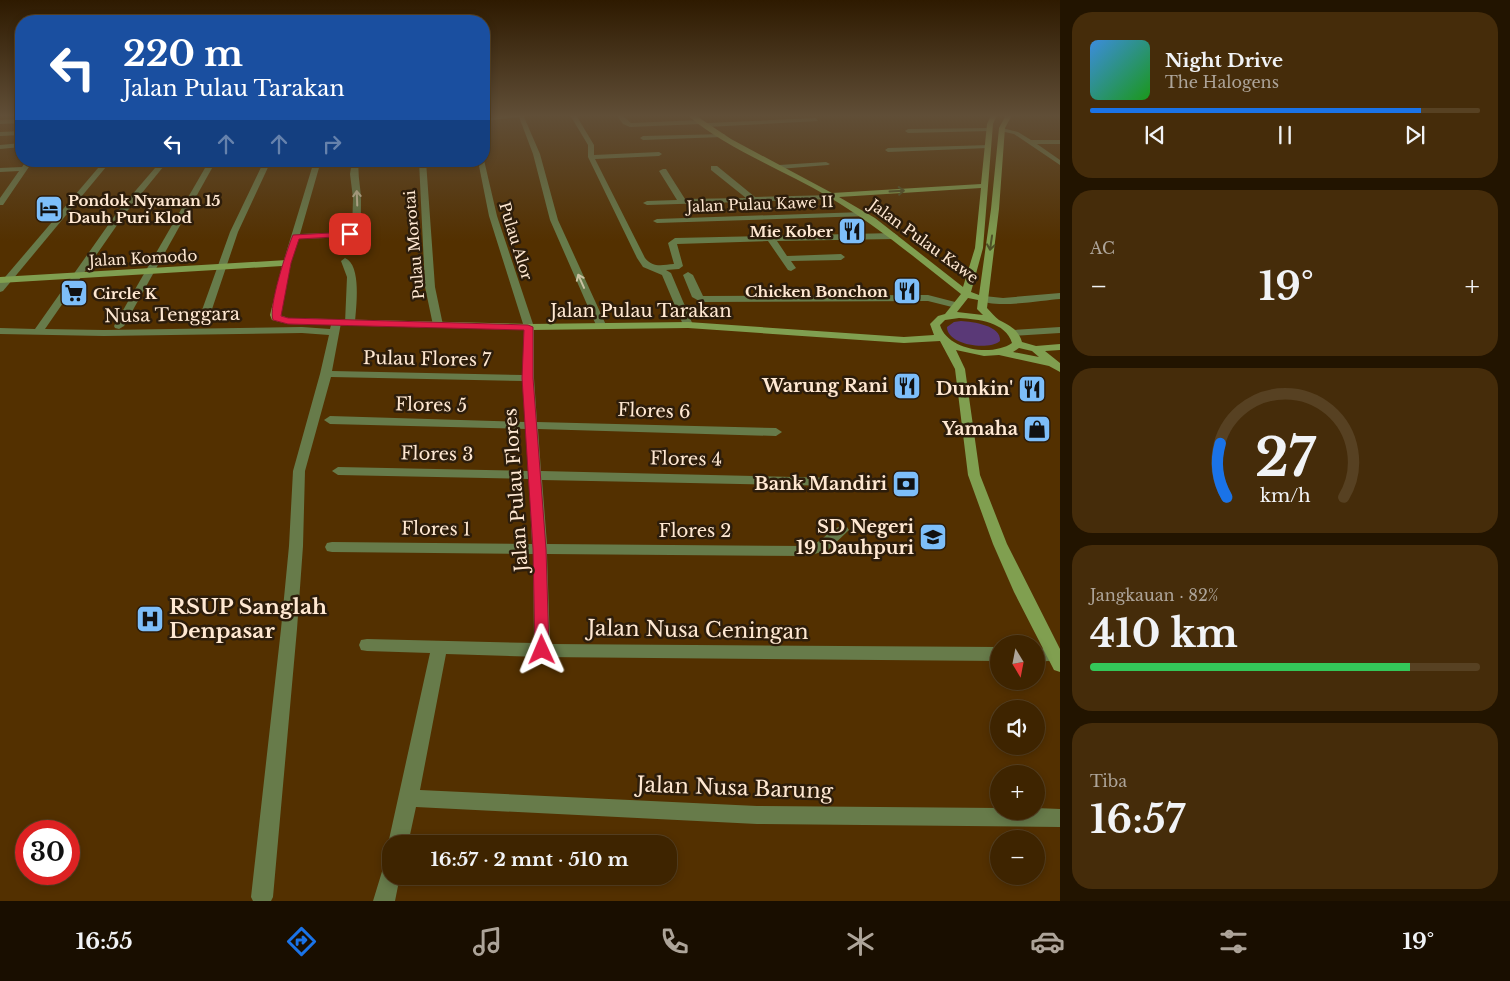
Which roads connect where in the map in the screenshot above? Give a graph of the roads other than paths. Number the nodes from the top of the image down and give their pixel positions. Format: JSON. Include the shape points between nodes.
{"nodes":[{"id":1,"x":537,"y":157,"type":"edge"},
{"id":2,"x":592,"y":157,"type":"edge"},
{"id":3,"x":761,"y":157,"type":"edge"},
{"id":4,"x":987,"y":157,"type":"edge"},
{"id":5,"x":1000,"y":157,"type":"edge"},
{"id":6,"x":15,"y":161,"type":"edge"},
{"id":7,"x":0,"y":162,"type":"edge"},
{"id":8,"x":826,"y":164,"type":"dead end"},
{"id":9,"x":103,"y":167,"type":"edge"},
{"id":10,"x":160,"y":167,"type":"edge"},
{"id":11,"x":210,"y":167,"type":"edge"},
{"id":12,"x":265,"y":167,"type":"edge"},
{"id":13,"x":316,"y":167,"type":"edge"},
{"id":14,"x":355,"y":167,"type":"edge"},
{"id":15,"x":422,"y":167,"type":"edge"},
{"id":16,"x":482,"y":167,"type":"edge"},
{"id":17,"x":779,"y":167,"type":"junction"},
{"id":18,"x":714,"y":168,"type":"dead end"},
{"id":19,"x":23,"y":169,"type":"joint"},
{"id":20,"x":0,"y":170,"type":"edge"},
{"id":21,"x":663,"y":171,"type":"dead end"},
{"id":22,"x":985,"y":186,"type":"junction"},
{"id":23,"x":832,"y":196,"type":"junction"},
{"id":24,"x":754,"y":200,"type":"junction"},
{"id":25,"x":682,"y":201,"type":"junction"},
{"id":26,"x":0,"y":203,"type":"edge"},
{"id":27,"x":647,"y":203,"type":"dead end"},
{"id":28,"x":863,"y":214,"type":"junction"},
{"id":29,"x":657,"y":220,"type":"dead end"},
{"id":30,"x":357,"y":234,"type":"junction"},
{"id":31,"x":894,"y":236,"type":"junction"},
{"id":32,"x":296,"y":237,"type":"junction"},
{"id":33,"x":770,"y":238,"type":"junction"},
{"id":34,"x":358,"y":247,"type":"dead end"},
{"id":35,"x":841,"y":257,"type":"dead end"},
{"id":36,"x":784,"y":259,"type":"junction"},
{"id":37,"x":345,"y":260,"type":"dead end"},
{"id":38,"x":287,"y":263,"type":"junction"},
{"id":39,"x":222,"y":267,"type":"junction"},
{"id":40,"x":657,"y":268,"type":"junction"},
{"id":41,"x":791,"y":268,"type":"dead end"},
{"id":42,"x":148,"y":271,"type":"junction"},
{"id":43,"x":78,"y":275,"type":"junction"},
{"id":44,"x":688,"y":275,"type":"dead end"},
{"id":45,"x":5,"y":279,"type":"edge"},
{"id":46,"x":0,"y":289,"type":"edge"},
{"id":47,"x":966,"y":294,"type":"junction"},
{"id":48,"x":1060,"y":296,"type":"edge"},
{"id":49,"x":984,"y":299,"type":"junction"},
{"id":50,"x":956,"y":306,"type":"junction"},
{"id":51,"x":949,"y":316,"type":"junction"},
{"id":52,"x":994,"y":321,"type":"junction"},
{"id":53,"x":350,"y":323,"type":"junction"},
{"id":54,"x":202,"y":324,"type":"dead end"},
{"id":55,"x":438,"y":325,"type":"junction"},
{"id":56,"x":601,"y":325,"type":"junction"},
{"id":57,"x":688,"y":325,"type":"junction"},
{"id":58,"x":119,"y":326,"type":"dead end"},
{"id":59,"x":304,"y":326,"type":"junction"},
{"id":60,"x":528,"y":327,"type":"junction"},
{"id":61,"x":40,"y":328,"type":"dead end"},
{"id":62,"x":335,"y":328,"type":"junction"},
{"id":63,"x":1060,"y":330,"type":"edge"},
{"id":64,"x":0,"y":331,"type":"edge"},
{"id":65,"x":1014,"y":333,"type":"junction"},
{"id":66,"x":944,"y":340,"type":"junction"},
{"id":67,"x":1018,"y":344,"type":"junction"},
{"id":68,"x":1060,"y":347,"type":"edge"},
{"id":69,"x":1036,"y":350,"type":"junction"},
{"id":70,"x":977,"y":352,"type":"junction"},
{"id":71,"x":1001,"y":353,"type":"junction"},
{"id":72,"x":1057,"y":366,"type":"edge"},
{"id":73,"x":960,"y":369,"type":"junction"},
{"id":74,"x":326,"y":374,"type":"junction"},
{"id":75,"x":528,"y":378,"type":"junction"},
{"id":76,"x":330,"y":420,"type":"dead end"},
{"id":77,"x":532,"y":425,"type":"junction"},
{"id":78,"x":776,"y":432,"type":"dead end"},
{"id":79,"x":338,"y":471,"type":"dead end"},
{"id":80,"x":535,"y":474,"type":"junction"},
{"id":81,"x":836,"y":482,"type":"dead end"},
{"id":82,"x":842,"y":530,"type":"dead end"},
{"id":83,"x":332,"y":547,"type":"dead end"},
{"id":84,"x":540,"y":549,"type":"junction"},
{"id":85,"x":367,"y":645,"type":"dead end"},
{"id":86,"x":439,"y":648,"type":"junction"},
{"id":87,"x":542,"y":650,"type":"junction"},
{"id":88,"x":990,"y":654,"type":"edge"},
{"id":89,"x":1057,"y":660,"type":"edge"},
{"id":90,"x":409,"y":798,"type":"junction"},
{"id":91,"x":1060,"y":818,"type":"edge"},
{"id":92,"x":400,"y":835,"type":"edge"},
{"id":93,"x":388,"y":885,"type":"edge"},
{"id":94,"x":262,"y":897,"type":"dead end"},
{"id":95,"x":384,"y":901,"type":"edge"}],
"edges":[{"from":56,"to":1,"type":"street","one_way":true,"via":[[554,220],[552,203]]},
{"from":2,"to":40,"type":"street","via":[[641,258],[646,265]]},
{"from":3,"to":17,"type":"main road","name":"Jalan Pulau Kawe"},
{"from":4,"to":22,"type":"main road"},
{"from":5,"to":49,"type":"main road","one_way":true},
{"from":6,"to":7,"type":"street"},
{"from":8,"to":17,"type":"street"},
{"from":9,"to":45,"type":"street"},
{"from":10,"to":43,"type":"street","via":[[121,214]]},
{"from":11,"to":42,"type":"street"},
{"from":12,"to":39,"type":"street","via":[[237,225]]},
{"from":13,"to":32,"type":"street"},
{"from":30,"to":14,"type":"street","one_way":true},
{"from":15,"to":55,"type":"street","name":"Pulau Morotai","via":[[430,287]]},
{"from":16,"to":60,"type":"street","name":"Pulau Alor","via":[[493,216]]},
{"from":17,"to":23,"type":"main road","name":"Jalan Pulau Kawe"},
{"from":18,"to":24,"type":"street"},
{"from":19,"to":20,"type":"street"},
{"from":19,"to":26,"type":"street"},
{"from":21,"to":25,"type":"street"},
{"from":23,"to":22,"type":"main road","one_way":true},
{"from":22,"to":47,"type":"main road","via":[[979,248]]},
{"from":23,"to":24,"type":"street"},
{"from":23,"to":28,"type":"main road","name":"Jalan Pulau Kawe"},
{"from":24,"to":25,"type":"street"},
{"from":25,"to":27,"type":"street"},
{"from":28,"to":29,"type":"street","name":"Jalan Pulau Kawe II"},
{"from":28,"to":31,"type":"main road","name":"Jalan Pulau Kawe"},
{"from":30,"to":32,"type":"street"},
{"from":30,"to":34,"type":"street"},
{"from":31,"to":33,"type":"street"},
{"from":31,"to":47,"type":"main road","name":"Jalan Pulau Kawe"},
{"from":32,"to":38,"type":"street"},
{"from":33,"to":36,"type":"street"},
{"from":33,"to":40,"type":"street","via":[[675,241],[672,243],[680,266]]},
{"from":35,"to":36,"type":"street"},
{"from":36,"to":41,"type":"street"},
{"from":37,"to":53,"type":"street","via":[[352,277]]},
{"from":38,"to":39,"type":"main road","name":"Jalan Komodo"},
{"from":38,"to":59,"type":"main road","via":[[276,318]]},
{"from":39,"to":42,"type":"main road","name":"Jalan Komodo"},
{"from":39,"to":54,"type":"street"},
{"from":40,"to":57,"type":"street","via":[[666,273]]},
{"from":42,"to":43,"type":"main road","name":"Jalan Komodo"},
{"from":42,"to":58,"type":"street"},
{"from":43,"to":45,"type":"main road","name":"Jalan Komodo"},
{"from":43,"to":61,"type":"street"},
{"from":44,"to":50,"type":"street","via":[[701,299],[928,298]]},
{"from":45,"to":46,"type":"street"},
{"from":47,"to":49,"type":"main road","name":"Jalan Pulau Kawe"},
{"from":47,"to":50,"type":"main road"},
{"from":48,"to":49,"type":"street","via":[[1003,301]]},
{"from":49,"to":52,"type":"main road","via":[[982,309]]},
{"from":50,"to":51,"type":"main road"},
{"from":51,"to":52,"type":"main road"},
{"from":51,"to":66,"type":"main road","via":[[935,324],[937,333]]},
{"from":52,"to":65,"type":"main road"},
{"from":53,"to":55,"type":"main road","name":"Jalan Pulau Tarakan"},
{"from":53,"to":62,"type":"main road","name":"Jalan Pulau Tarakan"},
{"from":55,"to":60,"type":"main road","name":"Jalan Pulau Tarakan"},
{"from":56,"to":57,"type":"main road","name":"Jalan Pulau Tarakan"},
{"from":56,"to":60,"type":"main road","name":"Jalan Pulau Tarakan"},
{"from":57,"to":66,"type":"main road","name":"Jalan Pulau Tarakan"},
{"from":59,"to":62,"type":"street","name":"Nusa Tenggara"},
{"from":59,"to":64,"type":"street","name":"Nusa Tenggara","via":[[104,333]]},
{"from":60,"to":75,"type":"street","name":"Jalan Pulau Flores"},
{"from":62,"to":74,"type":"street"},
{"from":63,"to":65,"type":"street"},
{"from":65,"to":67,"type":"main road"},
{"from":66,"to":70,"type":"main road"},
{"from":66,"to":73,"type":"main road"},
{"from":67,"to":69,"type":"main road"},
{"from":67,"to":71,"type":"main road"},
{"from":68,"to":69,"type":"main road"},
{"from":69,"to":72,"type":"main road"},
{"from":70,"to":71,"type":"main road"},
{"from":70,"to":73,"type":"main road"},
{"from":71,"to":72,"type":"main road"},
{"from":73,"to":89,"type":"main road","via":[[974,475],[1000,544]]},
{"from":74,"to":75,"type":"street","name":"Pulau Flores 7"},
{"from":74,"to":94,"type":"street","via":[[299,471],[289,629]]},
{"from":75,"to":77,"type":"street","name":"Jalan Pulau Flores"},
{"from":76,"to":77,"type":"street","name":"Flores 5"},
{"from":77,"to":78,"type":"street","name":"Flores 6"},
{"from":77,"to":80,"type":"street","name":"Jalan Pulau Flores"},
{"from":79,"to":80,"type":"street","name":"Flores 3"},
{"from":80,"to":81,"type":"street","name":"Flores 4"},
{"from":80,"to":84,"type":"street","name":"Jalan Pulau Flores"},
{"from":82,"to":84,"type":"street","name":"Flores 2","via":[[816,550]]},
{"from":83,"to":84,"type":"street","name":"Flores 1"},
{"from":84,"to":87,"type":"street","name":"Jalan Pulau Flores"},
{"from":85,"to":86,"type":"street","name":"Jalan Nusa Ceningan"},
{"from":86,"to":87,"type":"street","name":"Jalan Nusa Ceningan"},
{"from":86,"to":90,"type":"street"},
{"from":87,"to":88,"type":"street","name":"Jalan Nusa Ceningan"},
{"from":90,"to":91,"type":"street","name":"Jalan Nusa Barung","via":[[757,815]]},
{"from":90,"to":92,"type":"street"},
{"from":93,"to":95,"type":"street"}]}
